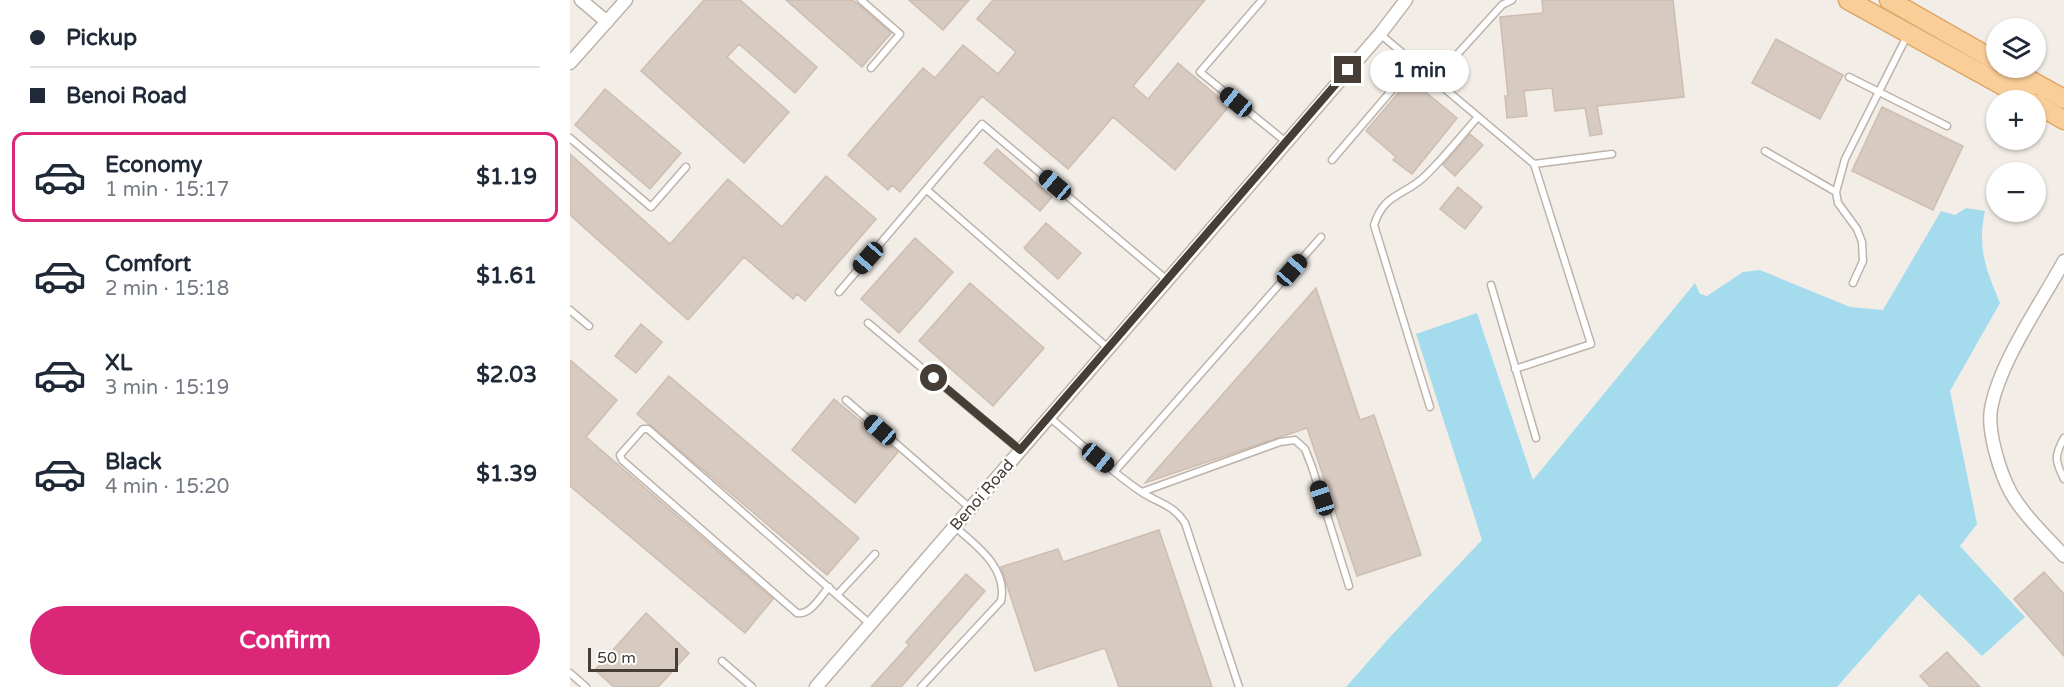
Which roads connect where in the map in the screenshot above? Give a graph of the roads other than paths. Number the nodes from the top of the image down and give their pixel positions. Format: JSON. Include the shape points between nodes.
{"nodes":[{"id":1,"x":581,"y":0,"type":"edge"},
{"id":2,"x":626,"y":0,"type":"edge"},
{"id":3,"x":861,"y":0,"type":"edge"},
{"id":4,"x":1262,"y":0,"type":"edge"},
{"id":5,"x":1406,"y":0,"type":"edge"},
{"id":6,"x":1416,"y":0,"type":"edge"},
{"id":7,"x":1512,"y":0,"type":"edge"},
{"id":8,"x":1848,"y":0,"type":"edge"},
{"id":9,"x":1889,"y":0,"type":"edge"},
{"id":10,"x":1917,"y":16,"type":"junction"},
{"id":11,"x":607,"y":22,"type":"junction"},
{"id":12,"x":1381,"y":32,"type":"junction"},
{"id":13,"x":1908,"y":34,"type":"junction"},
{"id":14,"x":1986,"y":55,"type":"edge"},
{"id":15,"x":570,"y":63,"type":"edge"},
{"id":16,"x":1415,"y":63,"type":"junction"},
{"id":17,"x":871,"y":68,"type":"dead end"},
{"id":18,"x":1849,"y":77,"type":"dead end"},
{"id":19,"x":2027,"y":78,"type":"edge"},
{"id":20,"x":1434,"y":80,"type":"junction"},
{"id":21,"x":2009,"y":90,"type":"edge"},
{"id":22,"x":1879,"y":92,"type":"junction"},
{"id":23,"x":2061,"y":97,"type":"edge"},
{"id":24,"x":1478,"y":117,"type":"junction"},
{"id":25,"x":1947,"y":126,"type":"dead end"},
{"id":26,"x":570,"y":138,"type":"edge"},
{"id":27,"x":1286,"y":142,"type":"junction"},
{"id":28,"x":1765,"y":151,"type":"dead end"},
{"id":29,"x":1612,"y":154,"type":"dead end"},
{"id":30,"x":1332,"y":160,"type":"dead end"},
{"id":31,"x":1534,"y":164,"type":"junction"},
{"id":32,"x":686,"y":167,"type":"dead end"},
{"id":33,"x":927,"y":190,"type":"junction"},
{"id":34,"x":1836,"y":192,"type":"junction"},
{"id":35,"x":1321,"y":237,"type":"dead end"},
{"id":36,"x":2064,"y":261,"type":"edge"},
{"id":37,"x":1167,"y":280,"type":"junction"},
{"id":38,"x":1853,"y":283,"type":"dead end"},
{"id":39,"x":1491,"y":285,"type":"dead end"},
{"id":40,"x":839,"y":292,"type":"dead end"},
{"id":41,"x":570,"y":309,"type":"edge"},
{"id":42,"x":868,"y":323,"type":"dead end"},
{"id":43,"x":589,"y":326,"type":"dead end"},
{"id":44,"x":1108,"y":348,"type":"junction"},
{"id":45,"x":1515,"y":369,"type":"junction"},
{"id":46,"x":846,"y":400,"type":"dead end"},
{"id":47,"x":1430,"y":407,"type":"dead end"},
{"id":48,"x":1049,"y":417,"type":"junction"},
{"id":49,"x":1536,"y":438,"type":"dead end"},
{"id":50,"x":2064,"y":438,"type":"edge"},
{"id":51,"x":1020,"y":450,"type":"junction"},
{"id":52,"x":1115,"y":471,"type":"junction"},
{"id":53,"x":2064,"y":479,"type":"edge"},
{"id":54,"x":1142,"y":492,"type":"junction"},
{"id":55,"x":970,"y":508,"type":"junction"},
{"id":56,"x":955,"y":526,"type":"junction"},
{"id":57,"x":874,"y":554,"type":"dead end"},
{"id":58,"x":2064,"y":556,"type":"edge"},
{"id":59,"x":1349,"y":586,"type":"dead end"},
{"id":60,"x":828,"y":587,"type":"junction"},
{"id":61,"x":837,"y":595,"type":"junction"},
{"id":62,"x":870,"y":624,"type":"junction"},
{"id":63,"x":722,"y":661,"type":"dead end"},
{"id":64,"x":570,"y":673,"type":"edge"},
{"id":65,"x":586,"y":687,"type":"edge"},
{"id":66,"x":752,"y":687,"type":"edge"},
{"id":67,"x":816,"y":687,"type":"edge"},
{"id":68,"x":921,"y":687,"type":"edge"},
{"id":69,"x":1239,"y":687,"type":"edge"}],
"edges":[{"from":1,"to":11,"type":"street"},
{"from":2,"to":11,"type":"street"},
{"from":3,"to":17,"type":"lane","via":[[900,34]]},
{"from":4,"to":27,"type":"lane","via":[[1200,72]]},
{"from":5,"to":12,"type":"street","name":"Benoi Road"},
{"from":6,"to":12,"type":"street","name":"Benoi Road"},
{"from":7,"to":20,"type":"lane","via":[[1502,5]]},
{"from":8,"to":13,"type":"main road"},
{"from":9,"to":10,"type":"main road"},
{"from":10,"to":13,"type":"lane"},
{"from":10,"to":14,"type":"main road"},
{"from":11,"to":15,"type":"street"},
{"from":12,"to":16,"type":"lane"},
{"from":12,"to":27,"type":"street","name":"Benoi Road"},
{"from":13,"to":21,"type":"main road"},
{"from":13,"to":22,"type":"lane"},
{"from":16,"to":20,"type":"lane"},
{"from":16,"to":30,"type":"lane"},
{"from":18,"to":22,"type":"lane"},
{"from":19,"to":23,"type":"main road"},
{"from":20,"to":24,"type":"lane"},
{"from":22,"to":25,"type":"lane"},
{"from":22,"to":34,"type":"lane","via":[[1845,159]]},
{"from":24,"to":31,"type":"lane"},
{"from":24,"to":47,"type":"lane","via":[[1422,179],[1378,211],[1374,225]]},
{"from":26,"to":32,"type":"lane","via":[[651,207]]},
{"from":27,"to":37,"type":"street","name":"Benoi Road"},
{"from":28,"to":34,"type":"lane"},
{"from":29,"to":31,"type":"lane"},
{"from":31,"to":45,"type":"lane","via":[[1591,344]]},
{"from":33,"to":37,"type":"lane","via":[[982,124]]},
{"from":33,"to":40,"type":"lane"},
{"from":33,"to":44,"type":"lane"},
{"from":34,"to":38,"type":"lane","via":[[1838,203],[1862,242],[1863,261]]},
{"from":35,"to":52,"type":"lane"},
{"from":36,"to":58,"type":"street","via":[[2006,364],[1991,410],[1995,455],[2011,492]]},
{"from":37,"to":44,"type":"street","name":"Benoi Road"},
{"from":39,"to":45,"type":"lane"},
{"from":41,"to":43,"type":"lane"},
{"from":42,"to":51,"type":"lane"},
{"from":44,"to":48,"type":"street","name":"Benoi Road"},
{"from":45,"to":49,"type":"lane"},
{"from":46,"to":55,"type":"lane"},
{"from":48,"to":51,"type":"street","name":"Benoi Road"},
{"from":48,"to":52,"type":"lane"},
{"from":50,"to":53,"type":"lane","via":[[2056,453]]},
{"from":51,"to":55,"type":"street","name":"Benoi Road"},
{"from":52,"to":54,"type":"lane"},
{"from":54,"to":59,"type":"lane","via":[[1295,440],[1305,449],[1312,467]]},
{"from":54,"to":69,"type":"lane","via":[[1170,506],[1185,523]]},
{"from":55,"to":56,"type":"street","name":"Benoi Road"},
{"from":56,"to":62,"type":"street","name":"Benoi Road"},
{"from":56,"to":68,"type":"lane","via":[[993,563],[1003,592],[1001,601]]},
{"from":57,"to":61,"type":"lane"},
{"from":60,"to":60,"type":"lane","via":[[648,429],[643,429],[620,455],[797,613],[807,612]]},
{"from":60,"to":61,"type":"lane"},
{"from":61,"to":62,"type":"lane"},
{"from":62,"to":67,"type":"street","name":"Benoi Road"},
{"from":63,"to":66,"type":"lane"},
{"from":64,"to":65,"type":"lane"}]}
